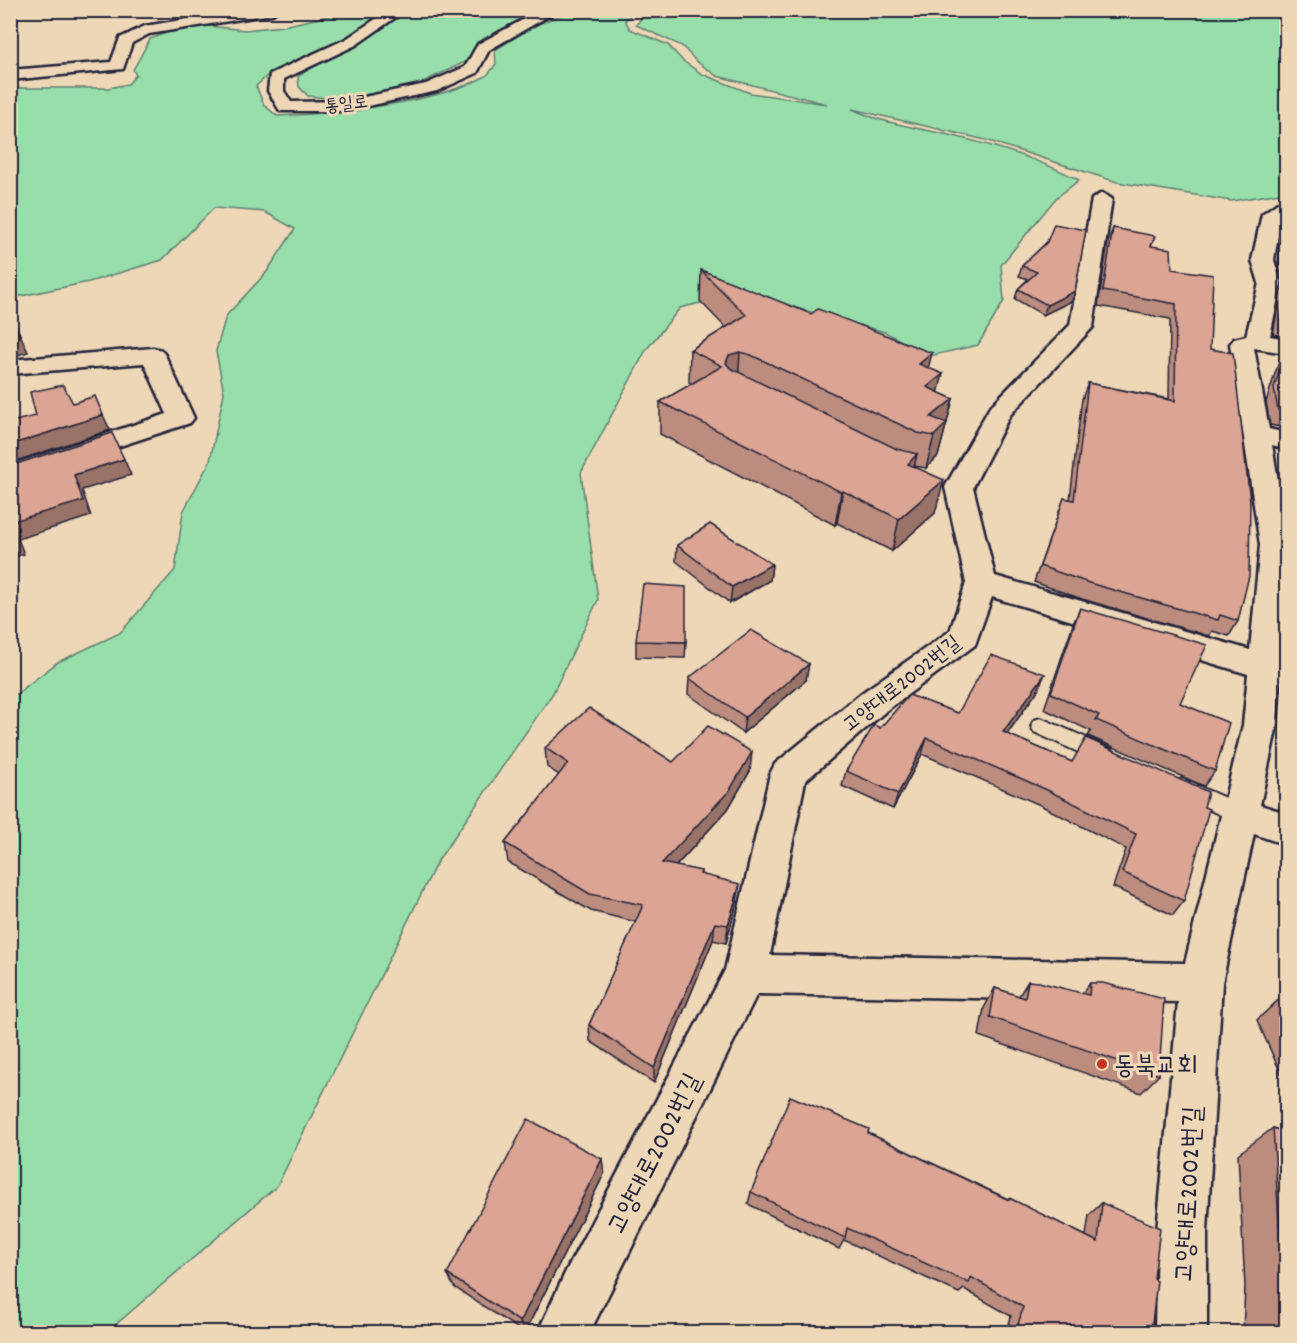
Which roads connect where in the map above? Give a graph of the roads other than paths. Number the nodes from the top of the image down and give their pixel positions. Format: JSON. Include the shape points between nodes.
{"nodes":[{"id":1,"x":272,"y":10,"type":"edge"},
{"id":2,"x":399,"y":10,"type":"edge"},
{"id":3,"x":552,"y":10,"type":"edge"},
{"id":4,"x":10,"y":75,"type":"edge"},
{"id":5,"x":1101,"y":199,"type":"dead end"},
{"id":6,"x":1287,"y":206,"type":"edge"},
{"id":7,"x":1272,"y":343,"type":"edge"},
{"id":8,"x":10,"y":367,"type":"edge"},
{"id":9,"x":1272,"y":438,"type":"edge"},
{"id":10,"x":10,"y":474,"type":"edge"},
{"id":11,"x":981,"y":583,"type":"junction"},
{"id":12,"x":1265,"y":667,"type":"junction"},
{"id":13,"x":1041,"y":726,"type":"dead end"},
{"id":14,"x":1125,"y":763,"type":"edge"},
{"id":15,"x":1166,"y":782,"type":"edge"},
{"id":16,"x":1240,"y":814,"type":"junction"},
{"id":17,"x":1287,"y":829,"type":"edge"},
{"id":18,"x":745,"y":974,"type":"junction"},
{"id":19,"x":1201,"y":983,"type":"junction"},
{"id":20,"x":564,"y":1332,"type":"edge"},
{"id":21,"x":1181,"y":1332,"type":"edge"}],
"edges":[{"from":1,"to":4,"type":"street","via":[[146,30],[125,41],[117,66]]},
{"from":2,"to":3,"type":"street","name":"통일로","via":[[351,42],[276,77],[276,91],[286,107],[345,106],[431,88],[471,70],[483,47]]},
{"from":5,"to":11,"type":"street","via":[[1081,327],[999,412],[947,484]]},
{"from":6,"to":7,"type":"street","name":"고양대로2002번길","via":[[1272,214],[1263,260],[1270,283]]},
{"from":7,"to":9,"type":"street","name":"고양대로2002번길","via":[[1242,345]]},
{"from":8,"to":10,"type":"street","via":[[153,355],[181,418]]},
{"from":9,"to":12,"type":"street","name":"고양대로2002번길","via":[[1275,545]]},
{"from":11,"to":12,"type":"street"},
{"from":11,"to":18,"type":"street","name":"고양대로2002번길","via":[[963,637],[875,701],[788,774]]},
{"from":12,"to":16,"type":"street","name":"고양대로2002번길","via":[[1260,725]]},
{"from":13,"to":14,"type":"lane"},
{"from":15,"to":16,"type":"lane"},
{"from":16,"to":17,"type":"street"},
{"from":16,"to":19,"type":"street","name":"고양대로2002번길"},
{"from":18,"to":19,"type":"street"},
{"from":18,"to":20,"type":"street","name":"고양대로2002번길"},
{"from":19,"to":21,"type":"street","name":"고양대로2002번길","via":[[1182,1231]]}]}
